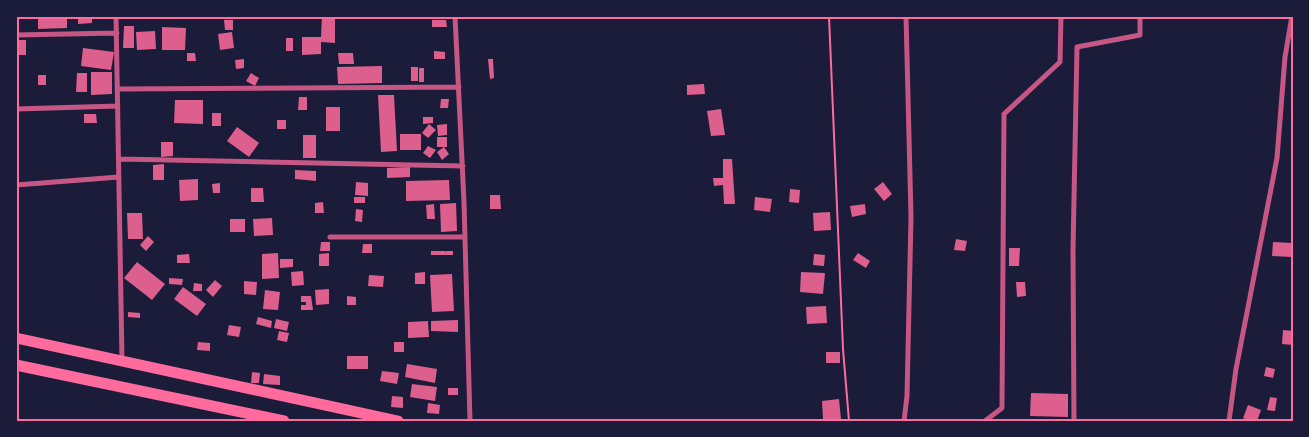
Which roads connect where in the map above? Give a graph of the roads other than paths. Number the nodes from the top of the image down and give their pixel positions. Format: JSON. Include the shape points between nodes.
{"nodes":[{"id":1,"x":116,"y":16,"type":"edge"},
{"id":2,"x":455,"y":16,"type":"edge"},
{"id":3,"x":906,"y":16,"type":"edge"},
{"id":4,"x":1061,"y":16,"type":"edge"},
{"id":5,"x":1140,"y":16,"type":"edge"},
{"id":6,"x":1292,"y":16,"type":"edge"},
{"id":7,"x":116,"y":33,"type":"junction"},
{"id":8,"x":16,"y":35,"type":"edge"},
{"id":9,"x":459,"y":86,"type":"junction"},
{"id":10,"x":118,"y":89,"type":"junction"},
{"id":11,"x":118,"y":106,"type":"junction"},
{"id":12,"x":16,"y":109,"type":"edge"},
{"id":13,"x":119,"y":159,"type":"junction"},
{"id":14,"x":463,"y":166,"type":"junction"},
{"id":15,"x":119,"y":177,"type":"junction"},
{"id":16,"x":16,"y":185,"type":"edge"},
{"id":17,"x":330,"y":237,"type":"dead end"},
{"id":18,"x":464,"y":237,"type":"junction"},
{"id":19,"x":16,"y":338,"type":"edge"},
{"id":20,"x":122,"y":361,"type":"junction"},
{"id":21,"x":16,"y":364,"type":"edge"},
{"id":22,"x":284,"y":421,"type":"edge"},
{"id":23,"x":398,"y":421,"type":"edge"},
{"id":24,"x":470,"y":421,"type":"edge"},
{"id":25,"x":904,"y":421,"type":"edge"},
{"id":26,"x":985,"y":421,"type":"edge"},
{"id":27,"x":1074,"y":421,"type":"edge"},
{"id":28,"x":1229,"y":421,"type":"edge"}],
"edges":[{"from":1,"to":7,"type":"street"},
{"from":2,"to":9,"type":"street"},
{"from":3,"to":25,"type":"street","via":[[911,217]]},
{"from":4,"to":26,"type":"street","via":[[1060,62],[1004,114],[1002,408]]},
{"from":5,"to":27,"type":"street","via":[[1140,35],[1077,47]]},
{"from":6,"to":28,"type":"street","via":[[1285,57],[1277,158]]},
{"from":7,"to":8,"type":"street"},
{"from":7,"to":10,"type":"street"},
{"from":9,"to":10,"type":"street"},
{"from":9,"to":14,"type":"street"},
{"from":10,"to":11,"type":"street"},
{"from":11,"to":12,"type":"street"},
{"from":11,"to":13,"type":"street"},
{"from":13,"to":14,"type":"street"},
{"from":13,"to":15,"type":"street"},
{"from":14,"to":18,"type":"street"},
{"from":15,"to":16,"type":"street"},
{"from":15,"to":20,"type":"street"},
{"from":17,"to":18,"type":"street"},
{"from":18,"to":24,"type":"street"},
{"from":19,"to":20,"type":"highway"},
{"from":20,"to":23,"type":"highway"},
{"from":21,"to":22,"type":"highway"}]}
